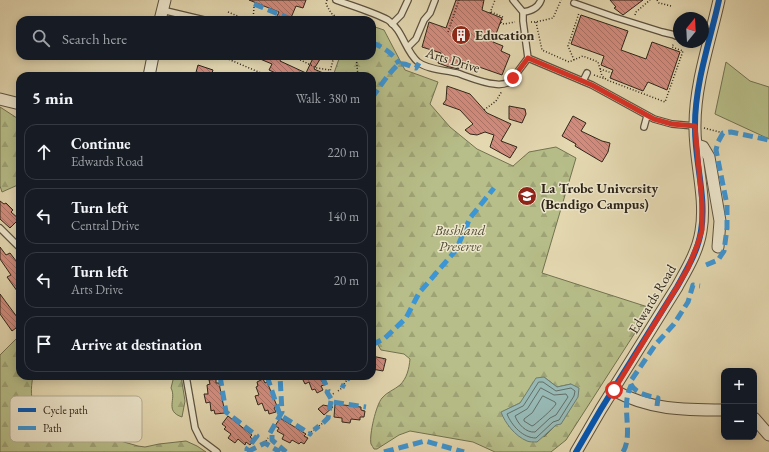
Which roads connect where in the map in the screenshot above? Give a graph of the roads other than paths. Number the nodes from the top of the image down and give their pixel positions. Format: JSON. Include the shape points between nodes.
{"nodes":[{"id":1,"x":336,"y":0,"type":"edge"},
{"id":2,"x":408,"y":0,"type":"edge"},
{"id":3,"x":435,"y":0,"type":"edge"},
{"id":4,"x":513,"y":0,"type":"edge"},
{"id":5,"x":542,"y":0,"type":"edge"},
{"id":6,"x":719,"y":0,"type":"edge"},
{"id":7,"x":574,"y":3,"type":"dead end"},
{"id":8,"x":162,"y":10,"type":"edge"},
{"id":9,"x":523,"y":12,"type":"junction"},
{"id":10,"x":187,"y":16,"type":"edge"},
{"id":11,"x":392,"y":24,"type":"junction"},
{"id":12,"x":709,"y":31,"type":"edge"},
{"id":13,"x":673,"y":35,"type":"edge"},
{"id":14,"x":408,"y":47,"type":"junction"},
{"id":15,"x":705,"y":48,"type":"edge"},
{"id":16,"x":528,"y":58,"type":"junction"},
{"id":17,"x":152,"y":60,"type":"edge"},
{"id":18,"x":150,"y":72,"type":"edge"},
{"id":19,"x":587,"y":73,"type":"road end"},
{"id":20,"x":582,"y":81,"type":"junction"},
{"id":21,"x":0,"y":100,"type":"edge"},
{"id":22,"x":16,"y":103,"type":"edge"},
{"id":23,"x":647,"y":116,"type":"junction"},
{"id":24,"x":698,"y":126,"type":"junction"},
{"id":25,"x":644,"y":127,"type":"dead end"},
{"id":26,"x":697,"y":145,"type":"junction"},
{"id":27,"x":0,"y":228,"type":"edge"},
{"id":28,"x":16,"y":244,"type":"edge"},
{"id":29,"x":718,"y":247,"type":"dead end"},
{"id":30,"x":187,"y":380,"type":"edge"},
{"id":31,"x":614,"y":390,"type":"junction"},
{"id":32,"x":721,"y":410,"type":"edge"},
{"id":33,"x":757,"y":421,"type":"edge"},
{"id":34,"x":769,"y":435,"type":"edge"},
{"id":35,"x":216,"y":452,"type":"edge"},
{"id":36,"x":576,"y":452,"type":"edge"}],
"edges":[{"from":1,"to":11,"type":"lane","name":"Arts Drive","via":[[386,19]]},
{"from":2,"to":11,"type":"lane","via":[[401,15]]},
{"from":3,"to":14,"type":"lane","via":[[416,39]]},
{"from":4,"to":9,"type":"lane"},
{"from":5,"to":9,"type":"lane","via":[[531,11]]},
{"from":6,"to":12,"type":"street","name":"Edwards Road"},
{"from":7,"to":13,"type":"lane"},
{"from":8,"to":10,"type":"lane"},
{"from":9,"to":16,"type":"lane"},
{"from":11,"to":14,"type":"lane","name":"Arts Drive"},
{"from":14,"to":16,"type":"lane","name":"Arts Drive","via":[[422,65],[494,84],[506,84]]},
{"from":15,"to":24,"type":"street","name":"Edwards Road","via":[[699,90]]},
{"from":16,"to":20,"type":"lane"},
{"from":17,"to":18,"type":"street"},
{"from":19,"to":20,"type":"lane"},
{"from":20,"to":23,"type":"lane"},
{"from":21,"to":22,"type":"street"},
{"from":23,"to":24,"type":"lane","via":[[672,124]]},
{"from":23,"to":25,"type":"lane"},
{"from":24,"to":26,"type":"street","name":"Edwards Road"},
{"from":26,"to":29,"type":"street","via":[[703,147],[709,157],[720,221]]},
{"from":26,"to":31,"type":"street","name":"Edwards Road","via":[[702,211],[702,230],[698,243],[677,287]]},
{"from":27,"to":28,"type":"lane"},
{"from":30,"to":35,"type":"lane","via":[[195,428],[201,440]]},
{"from":31,"to":32,"type":"street","via":[[638,402],[657,406],[684,410]]},
{"from":31,"to":36,"type":"street","name":"Edwards Road"},
{"from":33,"to":34,"type":"street"}]}
